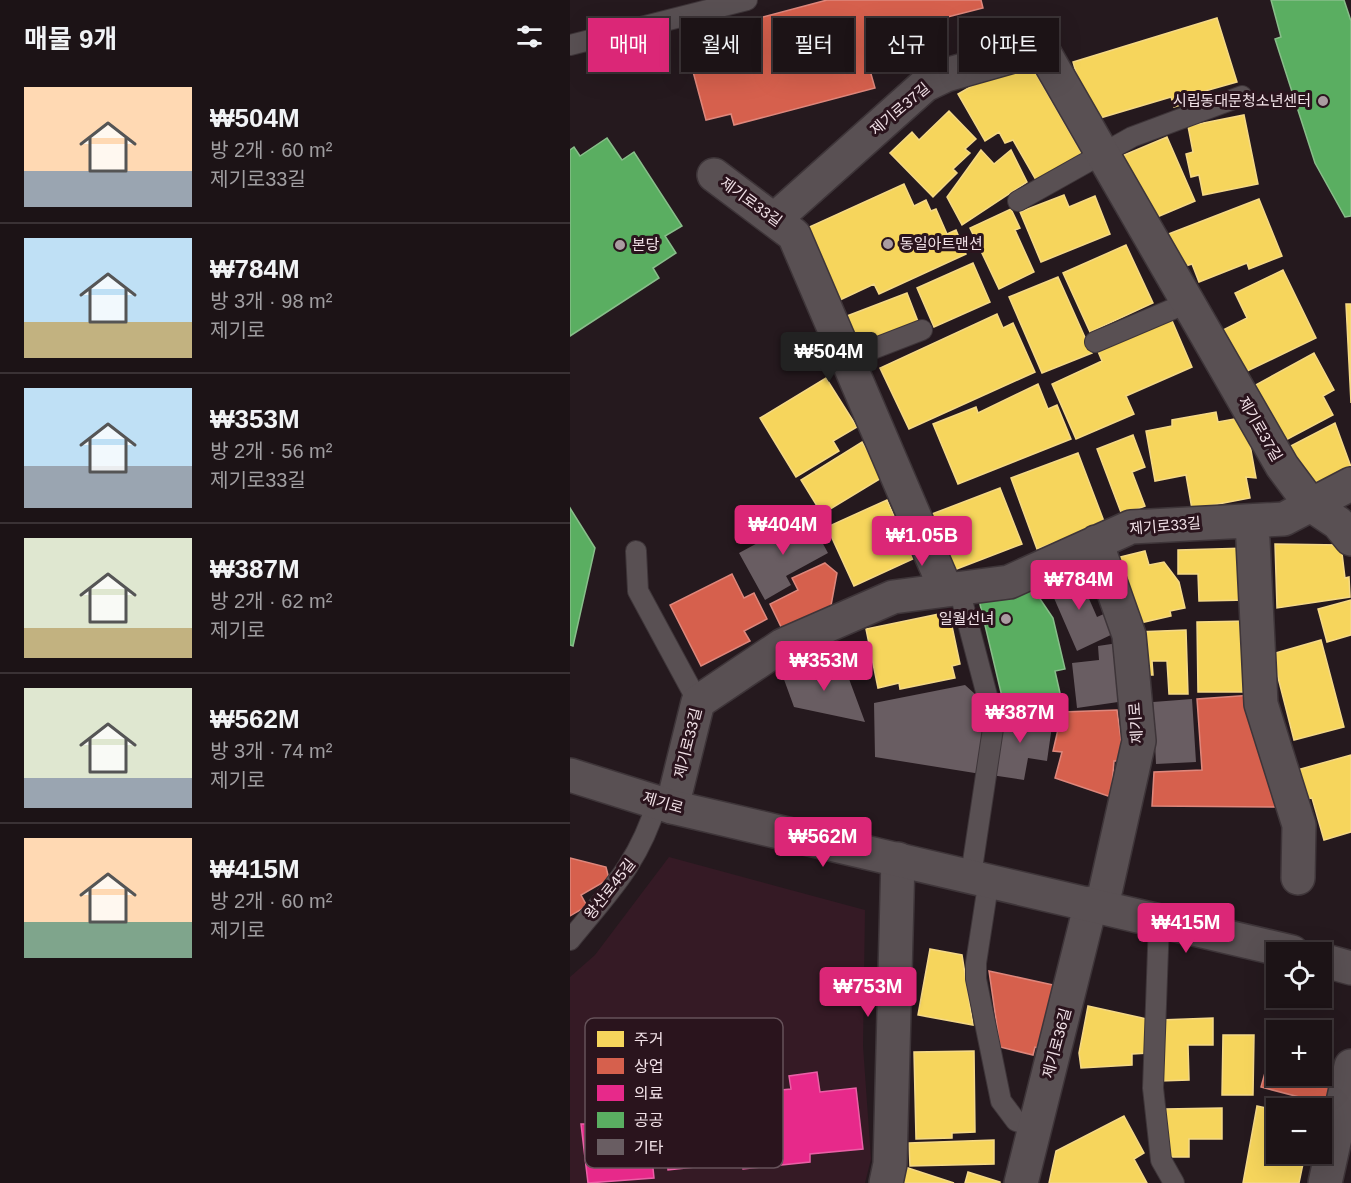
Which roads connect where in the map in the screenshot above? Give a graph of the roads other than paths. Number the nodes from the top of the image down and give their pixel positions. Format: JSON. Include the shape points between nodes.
{"nodes":[{"id":1,"x":747,"y":0,"type":"edge"},
{"id":2,"x":570,"y":45,"type":"edge"},
{"id":3,"x":1242,"y":96,"type":"dead end"},
{"id":4,"x":1101,"y":154,"type":"junction"},
{"id":5,"x":714,"y":175,"type":"dead end"},
{"id":6,"x":1018,"y":201,"type":"dead end"},
{"id":7,"x":774,"y":220,"type":"junction"},
{"id":8,"x":1187,"y":303,"type":"junction"},
{"id":9,"x":922,"y":330,"type":"dead end"},
{"id":10,"x":1095,"y":342,"type":"dead end"},
{"id":11,"x":847,"y":359,"type":"junction"},
{"id":12,"x":1351,"y":484,"type":"edge"},
{"id":13,"x":1311,"y":505,"type":"junction"},
{"id":14,"x":1252,"y":521,"type":"junction"},
{"id":15,"x":1351,"y":539,"type":"edge"},
{"id":16,"x":1096,"y":542,"type":"junction"},
{"id":17,"x":636,"y":551,"type":"dead end"},
{"id":18,"x":952,"y":590,"type":"junction"},
{"id":19,"x":698,"y":702,"type":"junction"},
{"id":20,"x":570,"y":775,"type":"edge"},
{"id":21,"x":665,"y":804,"type":"junction"},
{"id":22,"x":898,"y":859,"type":"junction"},
{"id":23,"x":980,"y":877,"type":"junction"},
{"id":24,"x":1298,"y":878,"type":"dead end"},
{"id":25,"x":1096,"y":904,"type":"junction"},
{"id":26,"x":1159,"y":921,"type":"junction"},
{"id":27,"x":570,"y":940,"type":"edge"},
{"id":28,"x":1266,"y":946,"type":"edge"},
{"id":29,"x":1332,"y":963,"type":"edge"},
{"id":30,"x":1351,"y":968,"type":"edge"},
{"id":31,"x":1351,"y":1066,"type":"edge"},
{"id":32,"x":1035,"y":1126,"type":"junction"},
{"id":33,"x":886,"y":1183,"type":"edge"},
{"id":34,"x":1021,"y":1183,"type":"edge"},
{"id":35,"x":1174,"y":1183,"type":"edge"},
{"id":36,"x":1325,"y":1183,"type":"edge"}],
"edges":[{"from":1,"to":2,"type":"lane"},
{"from":3,"to":4,"type":"lane","via":[[1159,125]]},
{"from":4,"to":6,"type":"lane"},
{"from":4,"to":7,"type":"street","name":"제기로37길","via":[[1045,54],[1035,49],[925,85]]},
{"from":4,"to":8,"type":"street","name":"제기로37길"},
{"from":5,"to":7,"type":"street","name":"제기로33길"},
{"from":7,"to":11,"type":"street","name":"제기로33길","via":[[794,234]]},
{"from":8,"to":10,"type":"lane"},
{"from":8,"to":13,"type":"street","name":"제기로37길","via":[[1282,466]]},
{"from":9,"to":11,"type":"lane"},
{"from":11,"to":18,"type":"street","name":"제기로33길"},
{"from":12,"to":13,"type":"street","name":"제기로33길"},
{"from":13,"to":14,"type":"street","name":"제기로33길","via":[[1284,519]]},
{"from":13,"to":15,"type":"street","name":"제기로37길","via":[[1338,523]]},
{"from":14,"to":16,"type":"street","name":"제기로33길","via":[[1143,526],[1117,531]]},
{"from":14,"to":24,"type":"street","via":[[1260,693],[1265,722],[1299,825]]},
{"from":16,"to":18,"type":"street","name":"제기로33길","via":[[1019,578]]},
{"from":16,"to":25,"type":"street","name":"제기로","via":[[1129,635],[1139,741]]},
{"from":17,"to":19,"type":"lane","via":[[638,591]]},
{"from":18,"to":19,"type":"street","name":"제기로33길","via":[[893,597],[868,606],[775,649]]},
{"from":18,"to":23,"type":"lane","via":[[994,722]]},
{"from":19,"to":21,"type":"street","name":"제기로33길"},
{"from":20,"to":21,"type":"street","name":"제기로"},
{"from":21,"to":22,"type":"street","name":"제기로"},
{"from":21,"to":27,"type":"lane","name":"왕산로45길","via":[[632,863]]},
{"from":22,"to":23,"type":"street","name":"제기로"},
{"from":22,"to":33,"type":"street","via":[[890,1164]]},
{"from":23,"to":25,"type":"street","name":"제기로"},
{"from":23,"to":32,"type":"lane","via":[[976,979],[1001,1101],[1016,1121]]},
{"from":25,"to":26,"type":"street","name":"제기로"},
{"from":25,"to":32,"type":"street","name":"제기로36길"},
{"from":26,"to":28,"type":"street","name":"제기로"},
{"from":26,"to":35,"type":"lane","via":[[1153,1089],[1161,1160]]},
{"from":29,"to":30,"type":"street"},
{"from":31,"to":36,"type":"street"},
{"from":32,"to":34,"type":"street","name":"제기로36길"}]}
